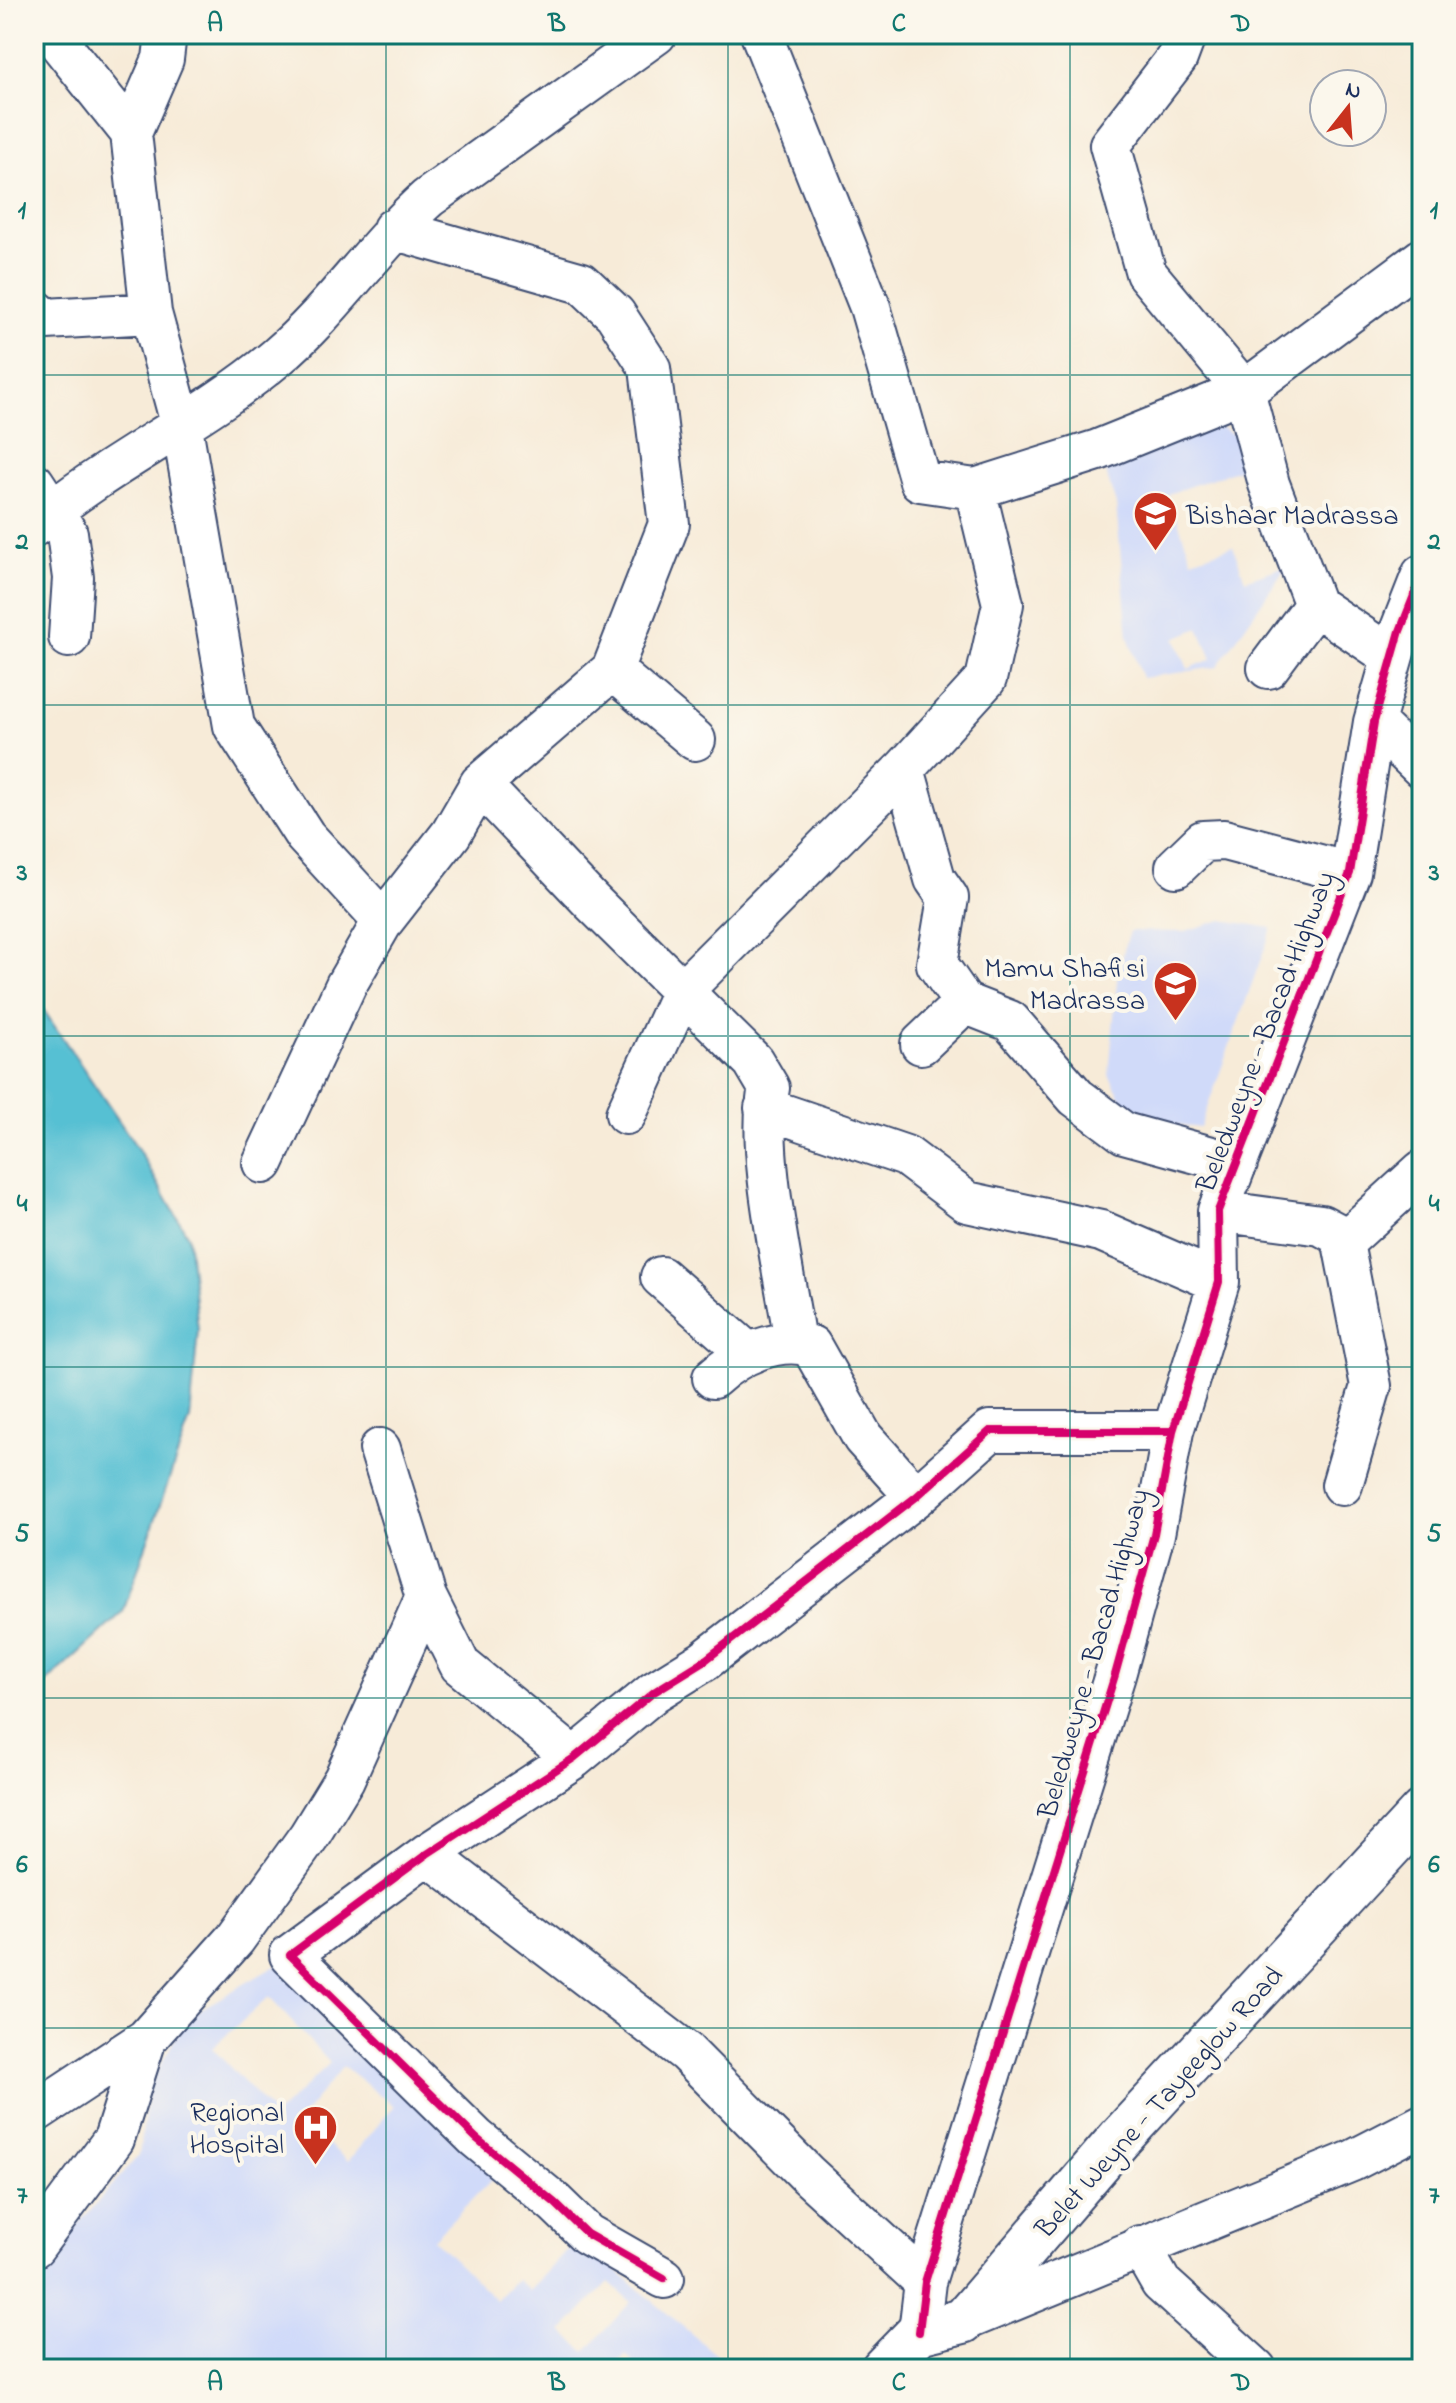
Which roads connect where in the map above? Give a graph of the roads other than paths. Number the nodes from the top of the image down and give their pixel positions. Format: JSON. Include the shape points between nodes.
{"nodes":[{"id":1,"x":52,"y":34,"type":"edge"},
{"id":2,"x":166,"y":34,"type":"edge"},
{"id":3,"x":656,"y":34,"type":"edge"},
{"id":4,"x":761,"y":34,"type":"edge"},
{"id":5,"x":1186,"y":34,"type":"edge"},
{"id":6,"x":131,"y":133,"type":"junction"},
{"id":7,"x":393,"y":229,"type":"junction"},
{"id":8,"x":1422,"y":259,"type":"edge"},
{"id":9,"x":34,"y":309,"type":"edge"},
{"id":10,"x":151,"y":313,"type":"junction"},
{"id":11,"x":1244,"y":391,"type":"junction"},
{"id":12,"x":182,"y":427,"type":"junction"},
{"id":13,"x":975,"y":489,"type":"junction"},
{"id":14,"x":40,"y":507,"type":"edge"},
{"id":15,"x":1422,"y":575,"type":"edge"},
{"id":16,"x":1315,"y":605,"type":"junction"},
{"id":17,"x":69,"y":637,"type":"dead end"},
{"id":18,"x":1405,"y":641,"type":"edge"},
{"id":19,"x":1268,"y":668,"type":"dead end"},
{"id":20,"x":612,"y":670,"type":"junction"},
{"id":21,"x":1374,"y":722,"type":"junction"},
{"id":22,"x":695,"y":740,"type":"dead end"},
{"id":23,"x":1422,"y":768,"type":"edge"},
{"id":24,"x":904,"y":769,"type":"junction"},
{"id":25,"x":480,"y":784,"type":"junction"},
{"id":26,"x":1176,"y":867,"type":"dead end"},
{"id":27,"x":1350,"y":873,"type":"junction"},
{"id":28,"x":383,"y":921,"type":"junction"},
{"id":29,"x":682,"y":991,"type":"junction"},
{"id":30,"x":964,"y":1003,"type":"junction"},
{"id":31,"x":921,"y":1044,"type":"dead end"},
{"id":32,"x":765,"y":1108,"type":"junction"},
{"id":33,"x":626,"y":1114,"type":"dead end"},
{"id":34,"x":263,"y":1163,"type":"dead end"},
{"id":35,"x":1237,"y":1164,"type":"junction"},
{"id":36,"x":1422,"y":1171,"type":"edge"},
{"id":37,"x":1218,"y":1211,"type":"junction"},
{"id":38,"x":1343,"y":1243,"type":"junction"},
{"id":39,"x":661,"y":1277,"type":"dead end"},
{"id":40,"x":1219,"y":1282,"type":"junction"},
{"id":41,"x":795,"y":1342,"type":"junction"},
{"id":42,"x":748,"y":1353,"type":"junction"},
{"id":43,"x":713,"y":1378,"type":"dead end"},
{"id":44,"x":1173,"y":1431,"type":"junction"},
{"id":45,"x":380,"y":1449,"type":"dead end"},
{"id":46,"x":1342,"y":1485,"type":"dead end"},
{"id":47,"x":916,"y":1497,"type":"junction"},
{"id":48,"x":426,"y":1597,"type":"junction"},
{"id":49,"x":574,"y":1758,"type":"junction"},
{"id":50,"x":1422,"y":1812,"type":"edge"},
{"id":51,"x":427,"y":1854,"type":"junction"},
{"id":52,"x":146,"y":2039,"type":"junction"},
{"id":53,"x":34,"y":2113,"type":"edge"},
{"id":54,"x":1422,"y":2125,"type":"edge"},
{"id":55,"x":1140,"y":2246,"type":"junction"},
{"id":56,"x":34,"y":2247,"type":"edge"},
{"id":57,"x":664,"y":2278,"type":"dead end"},
{"id":58,"x":925,"y":2282,"type":"junction"},
{"id":59,"x":963,"y":2321,"type":"junction"},
{"id":60,"x":919,"y":2332,"type":"junction"},
{"id":61,"x":883,"y":2369,"type":"edge"},
{"id":62,"x":1256,"y":2369,"type":"edge"}],
"edges":[{"from":1,"to":6,"type":"street"},
{"from":2,"to":6,"type":"street","via":[[163,59]]},
{"from":3,"to":7,"type":"street","via":[[428,198]]},
{"from":4,"to":13,"type":"street","via":[[870,307],[920,481]]},
{"from":5,"to":11,"type":"street","via":[[1177,58],[1110,145],[1146,273]]},
{"from":6,"to":10,"type":"street"},
{"from":7,"to":12,"type":"street","via":[[277,357]]},
{"from":7,"to":20,"type":"street","via":[[582,283],[615,314],[650,368],[669,524]]},
{"from":8,"to":11,"type":"street"},
{"from":9,"to":10,"type":"street","via":[[46,319]]},
{"from":10,"to":12,"type":"street"},
{"from":11,"to":13,"type":"street","via":[[1098,450]]},
{"from":11,"to":16,"type":"street","via":[[1269,484]]},
{"from":12,"to":14,"type":"street"},
{"from":12,"to":28,"type":"street","via":[[234,726],[305,836]]},
{"from":13,"to":24,"type":"street","via":[[1003,604],[986,679]]},
{"from":14,"to":17,"type":"street","via":[[67,533],[73,578]]},
{"from":15,"to":18,"type":"street","name":"Beledweyne - Bacad Highway"},
{"from":16,"to":18,"type":"street"},
{"from":16,"to":19,"type":"street"},
{"from":18,"to":21,"type":"street","name":"Beledweyne - Bacad Highway"},
{"from":20,"to":22,"type":"street"},
{"from":20,"to":25,"type":"street"},
{"from":21,"to":23,"type":"street"},
{"from":21,"to":27,"type":"street","name":"Beledweyne - Bacad Highway"},
{"from":24,"to":29,"type":"street"},
{"from":24,"to":30,"type":"street","via":[[935,879],[948,898],[937,964]]},
{"from":25,"to":28,"type":"street","via":[[451,834]]},
{"from":25,"to":29,"type":"street"},
{"from":26,"to":27,"type":"street","via":[[1203,841],[1224,840]]},
{"from":27,"to":35,"type":"street","name":"Beledweyne - Bacad Highway"},
{"from":28,"to":34,"type":"street","via":[[346,985]]},
{"from":29,"to":32,"type":"street","via":[[753,1061],[769,1088]]},
{"from":29,"to":33,"type":"street"},
{"from":30,"to":31,"type":"street"},
{"from":30,"to":35,"type":"street","via":[[1010,1021],[1076,1097],[1124,1133]]},
{"from":32,"to":40,"type":"street","via":[[906,1156],[967,1202],[1101,1231]]},
{"from":32,"to":41,"type":"street"},
{"from":35,"to":37,"type":"street","name":"Beledweyne - Bacad Highway"},
{"from":36,"to":38,"type":"street"},
{"from":37,"to":38,"type":"street","via":[[1321,1225]]},
{"from":37,"to":40,"type":"street","name":"Beledweyne - Bacad Highway"},
{"from":38,"to":46,"type":"street","via":[[1371,1386]]},
{"from":39,"to":42,"type":"street"},
{"from":40,"to":44,"type":"street","name":"Beledweyne - Bacad Highway"},
{"from":41,"to":42,"type":"street"},
{"from":41,"to":47,"type":"street","via":[[811,1346],[863,1438]]},
{"from":42,"to":43,"type":"street","via":[[734,1358]]},
{"from":44,"to":47,"type":"street","via":[[990,1431]]},
{"from":44,"to":58,"type":"street","name":"Beledweyne - Bacad Highway","via":[[1154,1534],[1115,1675]]},
{"from":45,"to":48,"type":"street"},
{"from":47,"to":49,"type":"street"},
{"from":48,"to":49,"type":"street","via":[[460,1665]]},
{"from":48,"to":52,"type":"street","via":[[344,1779],[309,1836],[235,1939]]},
{"from":49,"to":51,"type":"street"},
{"from":50,"to":59,"type":"main road","name":"Belet Weyne - Tayeeglow Road","via":[[1120,2138]]},
{"from":51,"to":57,"type":"street","via":[[290,1955],[476,2138],[587,2234]]},
{"from":51,"to":58,"type":"street","via":[[686,2052],[807,2174]]},
{"from":52,"to":53,"type":"street"},
{"from":52,"to":56,"type":"street","via":[[114,2139]]},
{"from":54,"to":55,"type":"street","via":[[1352,2161]]},
{"from":55,"to":59,"type":"street"},
{"from":55,"to":62,"type":"street","via":[[1169,2291]]},
{"from":58,"to":60,"type":"street","name":"Beledweyne - Bacad Highway"},
{"from":59,"to":60,"type":"main road"},
{"from":60,"to":61,"type":"main road"}]}
